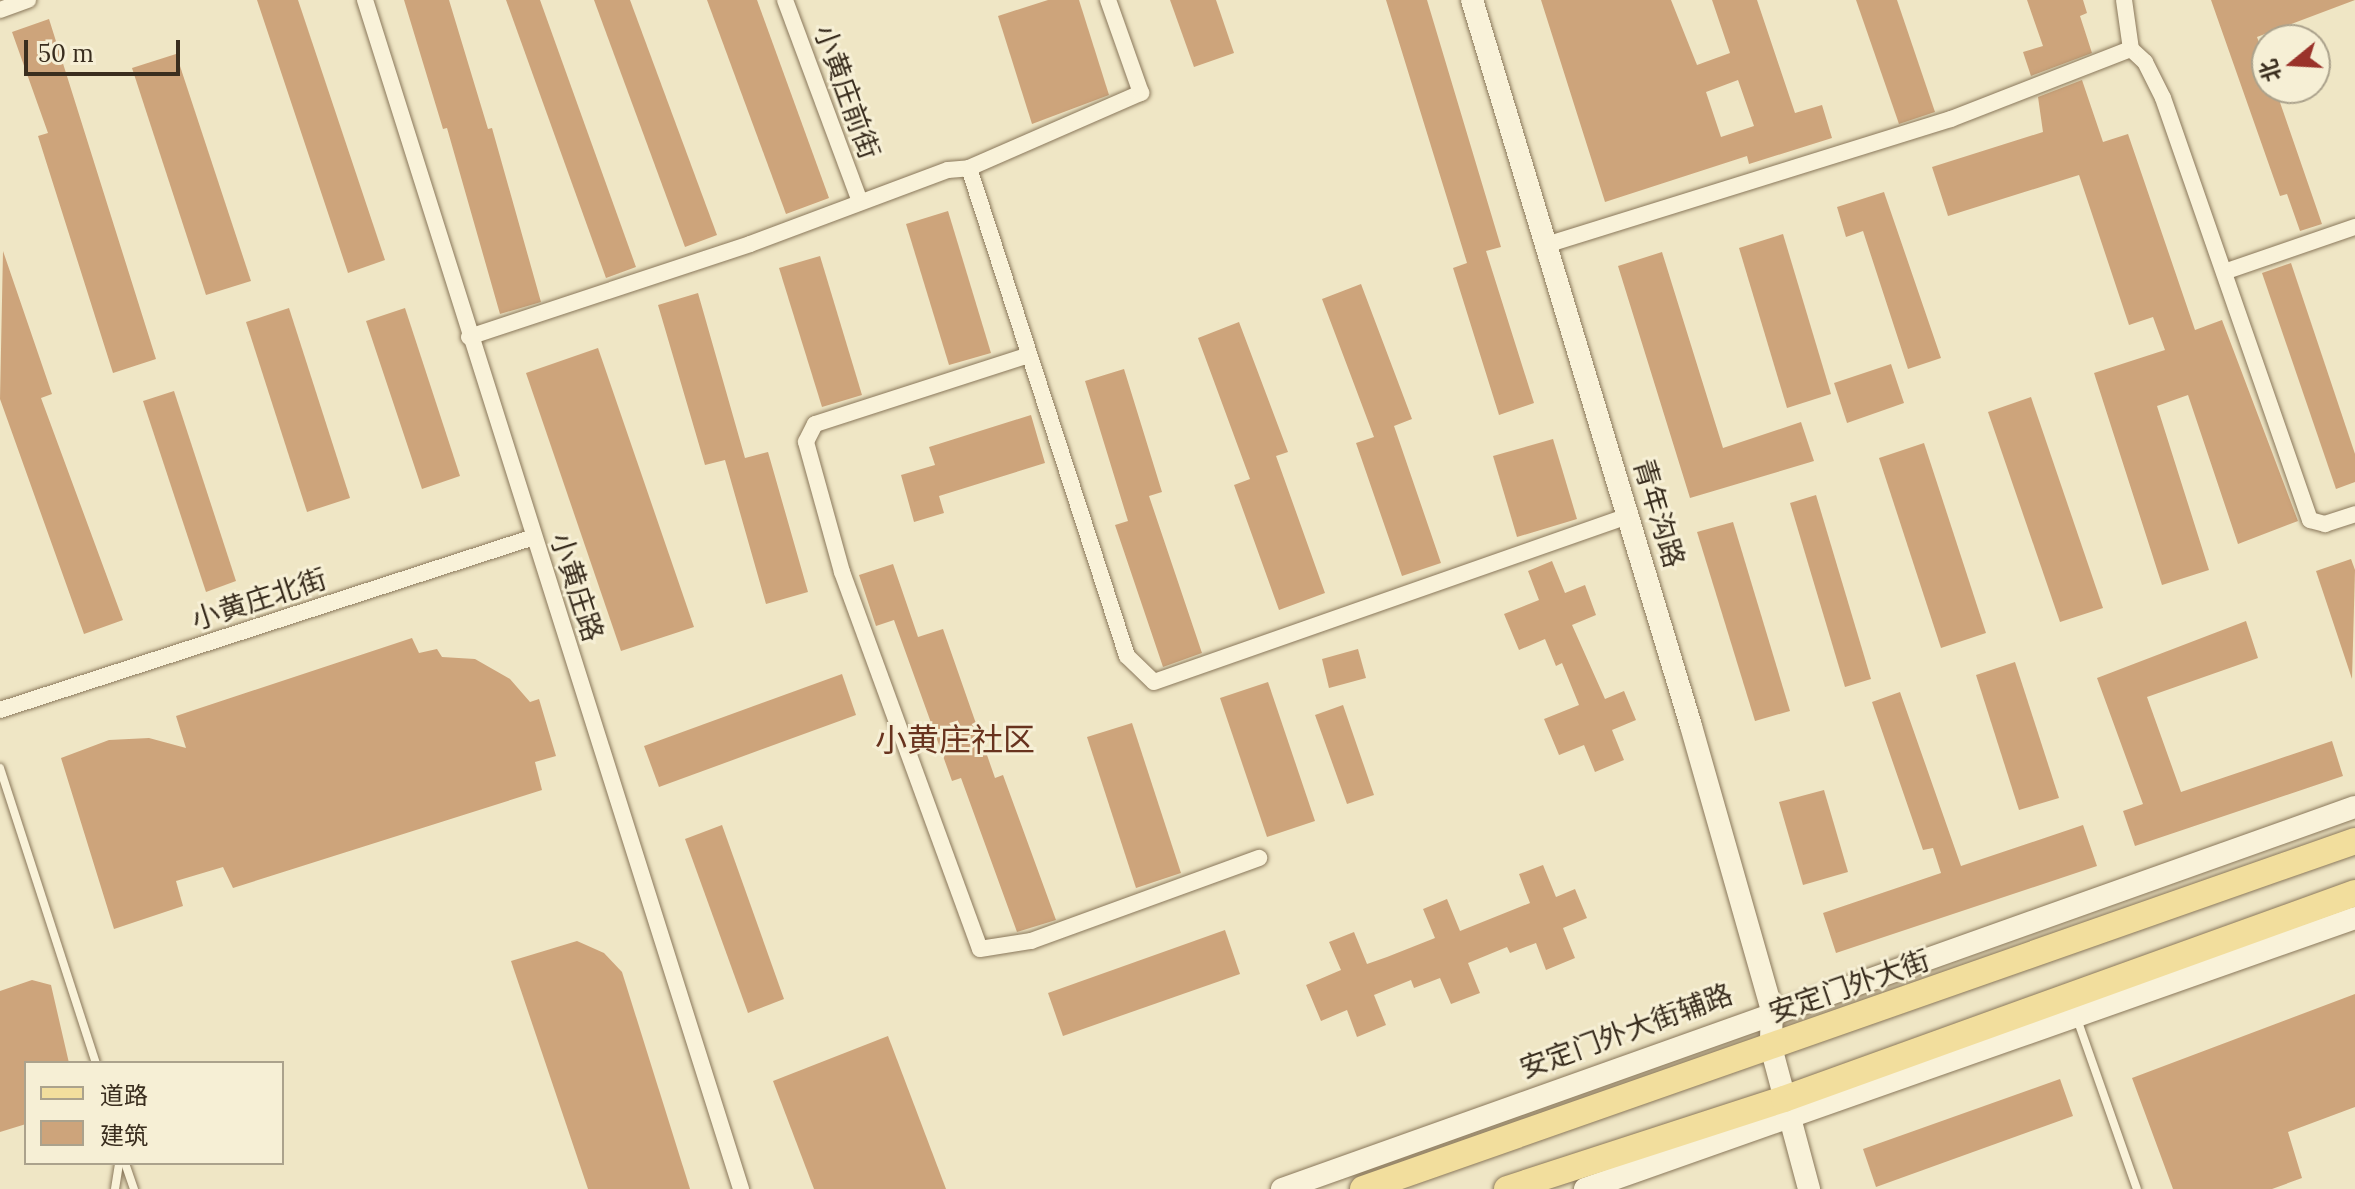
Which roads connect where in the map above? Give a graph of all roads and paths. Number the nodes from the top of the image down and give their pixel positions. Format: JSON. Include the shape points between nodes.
{"nodes":[{"id":1,"x":28,"y":0,"type":"edge"},
{"id":2,"x":365,"y":0,"type":"edge"},
{"id":3,"x":785,"y":0,"type":"edge"},
{"id":4,"x":1108,"y":0,"type":"edge"},
{"id":5,"x":1472,"y":0,"type":"edge"},
{"id":6,"x":2124,"y":0,"type":"edge"},
{"id":7,"x":0,"y":10,"type":"edge"},
{"id":8,"x":2131,"y":49,"type":"junction"},
{"id":9,"x":969,"y":168,"type":"junction"},
{"id":10,"x":860,"y":202,"type":"junction"},
{"id":11,"x":2355,"y":227,"type":"edge"},
{"id":12,"x":1546,"y":245,"type":"junction"},
{"id":13,"x":2224,"y":272,"type":"junction"},
{"id":14,"x":469,"y":337,"type":"junction"},
{"id":15,"x":1029,"y":355,"type":"junction"},
{"id":16,"x":2355,"y":514,"type":"edge"},
{"id":17,"x":1628,"y":516,"type":"junction"},
{"id":18,"x":534,"y":537,"type":"junction"},
{"id":19,"x":0,"y":710,"type":"edge"},
{"id":20,"x":0,"y":768,"type":"edge"},
{"id":21,"x":2355,"y":807,"type":"edge"},
{"id":22,"x":2355,"y":841,"type":"edge"},
{"id":23,"x":1259,"y":858,"type":"dead end"},
{"id":24,"x":2355,"y":893,"type":"edge"},
{"id":25,"x":2355,"y":918,"type":"edge"},
{"id":26,"x":1915,"y":962,"type":"junction"},
{"id":27,"x":1963,"y":980,"type":"junction"},
{"id":28,"x":2072,"y":1005,"type":"junction"},
{"id":29,"x":1772,"y":1010,"type":"junction"},
{"id":30,"x":1771,"y":1047,"type":"junction"},
{"id":31,"x":95,"y":1061,"type":"edge"},
{"id":32,"x":1787,"y":1110,"type":"junction"},
{"id":33,"x":119,"y":1165,"type":"edge"},
{"id":34,"x":126,"y":1165,"type":"edge"},
{"id":35,"x":115,"y":1189,"type":"edge"},
{"id":36,"x":134,"y":1189,"type":"edge"},
{"id":37,"x":741,"y":1189,"type":"edge"},
{"id":38,"x":1282,"y":1189,"type":"edge"},
{"id":39,"x":1363,"y":1189,"type":"edge"},
{"id":40,"x":1507,"y":1189,"type":"edge"},
{"id":41,"x":1585,"y":1189,"type":"edge"},
{"id":42,"x":1809,"y":1189,"type":"edge"},
{"id":43,"x":2137,"y":1189,"type":"edge"}],
"edges":[{"from":1,"to":7,"type":"street"},
{"from":2,"to":14,"type":"street","name":"小黄庄路"},
{"from":3,"to":10,"type":"street","name":"小黄庄前街"},
{"from":4,"to":9,"type":"street","via":[[1141,93]]},
{"from":5,"to":12,"type":"street","name":"青年沟路"},
{"from":6,"to":8,"type":"street"},
{"from":8,"to":12,"type":"street","via":[[1951,119]]},
{"from":8,"to":13,"type":"street","via":[[2145,62],[2163,98]]},
{"from":9,"to":10,"type":"street","via":[[948,170]]},
{"from":9,"to":15,"type":"street"},
{"from":10,"to":14,"type":"street"},
{"from":11,"to":13,"type":"street"},
{"from":12,"to":17,"type":"street","name":"青年沟路"},
{"from":13,"to":16,"type":"street","via":[[2310,520],[2325,524]]},
{"from":14,"to":18,"type":"street","name":"小黄庄路"},
{"from":15,"to":17,"type":"street","via":[[1127,656],[1154,682]]},
{"from":15,"to":23,"type":"street","via":[[815,424],[806,442],[842,572],[980,949],[1031,941]]},
{"from":17,"to":29,"type":"street","name":"青年沟路"},
{"from":18,"to":19,"type":"street","name":"小黄庄北街"},
{"from":18,"to":37,"type":"street","name":"小黄庄路"},
{"from":20,"to":31,"type":"lane"},
{"from":21,"to":26,"type":"street","name":"安定门外大街辅路"},
{"from":22,"to":27,"type":"main road","name":"安定门外大街"},
{"from":24,"to":28,"type":"main road"},
{"from":25,"to":28,"type":"street"},
{"from":26,"to":27,"type":"street"},
{"from":26,"to":29,"type":"street","name":"安定门外大街辅路"},
{"from":27,"to":30,"type":"main road","name":"安定门外大街"},
{"from":28,"to":32,"type":"main road"},
{"from":28,"to":43,"type":"lane"},
{"from":29,"to":30,"type":"street","name":"青年沟路"},
{"from":29,"to":38,"type":"street","name":"安定门外大街辅路"},
{"from":30,"to":32,"type":"street","name":"青年沟路"},
{"from":30,"to":39,"type":"main road","name":"安定门外大街"},
{"from":32,"to":40,"type":"main road"},
{"from":32,"to":41,"type":"street"},
{"from":32,"to":42,"type":"street","name":"青年沟路"},
{"from":33,"to":35,"type":"lane"},
{"from":34,"to":36,"type":"lane"}]}
